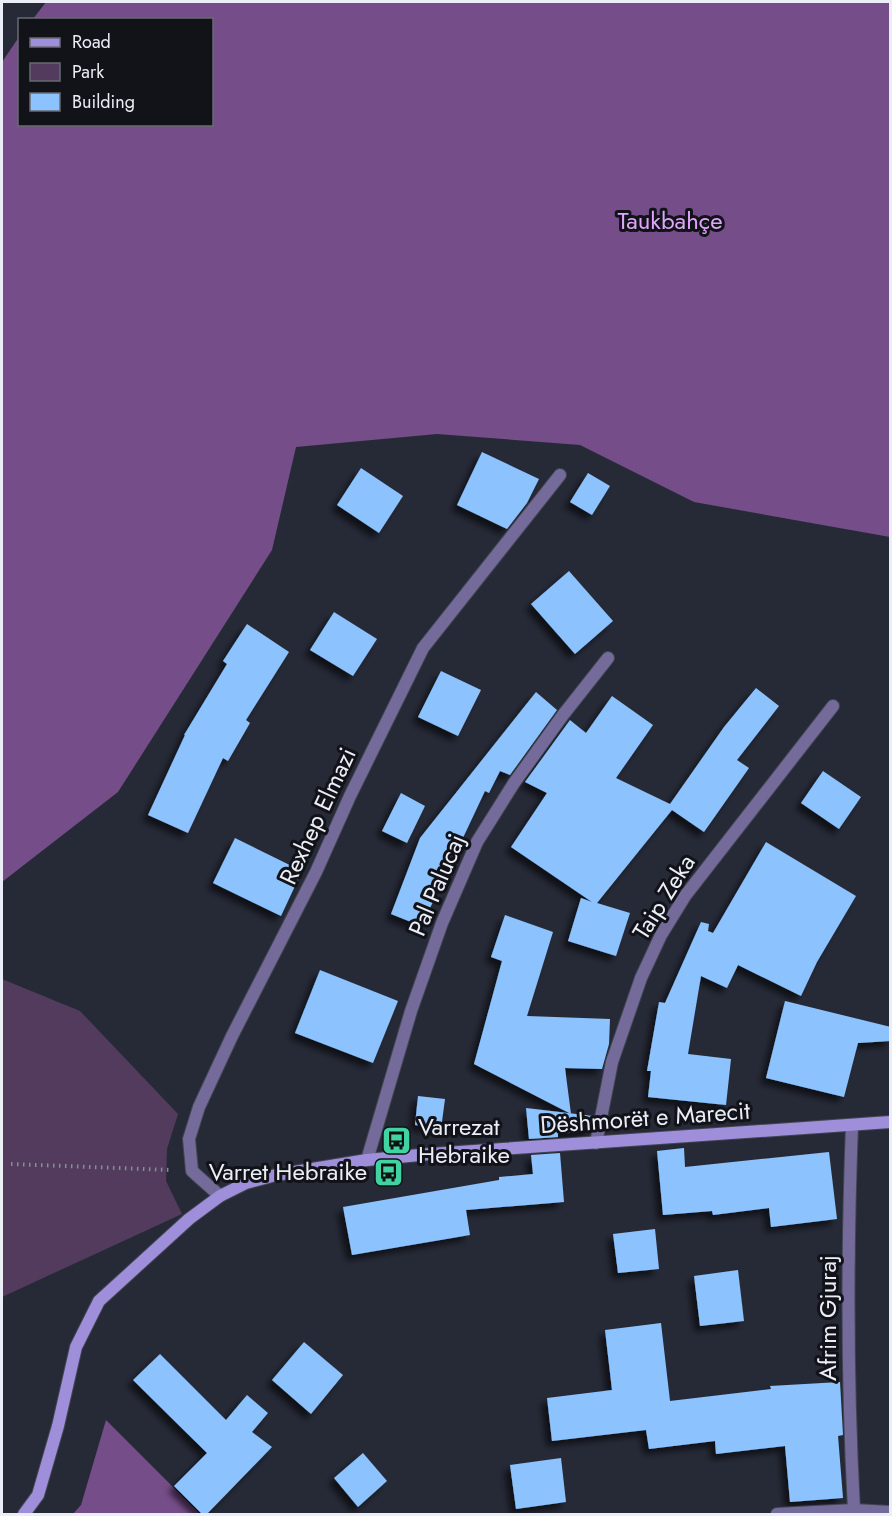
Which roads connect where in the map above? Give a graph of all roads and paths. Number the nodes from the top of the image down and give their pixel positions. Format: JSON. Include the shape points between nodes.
{"nodes":[{"id":1,"x":560,"y":475,"type":"dead end"},
{"id":2,"x":608,"y":658,"type":"dead end"},
{"id":3,"x":833,"y":706,"type":"dead end"},
{"id":4,"x":891,"y":1122,"type":"edge"},
{"id":5,"x":852,"y":1125,"type":"junction"},
{"id":6,"x":596,"y":1143,"type":"junction"},
{"id":7,"x":367,"y":1160,"type":"junction"},
{"id":8,"x":11,"y":1164,"type":"dead end"},
{"id":9,"x":192,"y":1171,"type":"junction"},
{"id":10,"x":220,"y":1196,"type":"junction"},
{"id":11,"x":854,"y":1510,"type":"junction"},
{"id":12,"x":891,"y":1512,"type":"edge"},
{"id":13,"x":24,"y":1515,"type":"edge"},
{"id":14,"x":777,"y":1515,"type":"edge"}],
"edges":[{"from":1,"to":9,"type":"street","name":"Rexhep Elmazi","via":[[423,648],[204,1097],[189,1139]]},
{"from":2,"to":7,"type":"street","name":"Pal Palucaj","via":[[563,715],[477,842],[442,923],[411,1011]]},
{"from":3,"to":6,"type":"street","name":"Taip Zeka","via":[[685,896],[661,935],[641,978],[612,1062]]},
{"from":4,"to":5,"type":"street","name":"Dëshmorët e Marecit"},
{"from":5,"to":6,"type":"street","name":"Dëshmorët e Marecit"},
{"from":5,"to":11,"type":"street","name":"Afrim Gjuraj","via":[[848,1237],[849,1425]]},
{"from":6,"to":7,"type":"street","name":"Dëshmorët e Marecit"},
{"from":7,"to":10,"type":"street","name":"Dëshmorët e Marecit","via":[[276,1175],[246,1183]]},
{"from":8,"to":9,"type":"path"},
{"from":9,"to":10,"type":"street"},
{"from":10,"to":13,"type":"street","name":"Dëshmorët e Marecit","via":[[99,1301],[76,1347],[38,1495]]},
{"from":11,"to":12,"type":"street"},
{"from":11,"to":14,"type":"street"}]}
